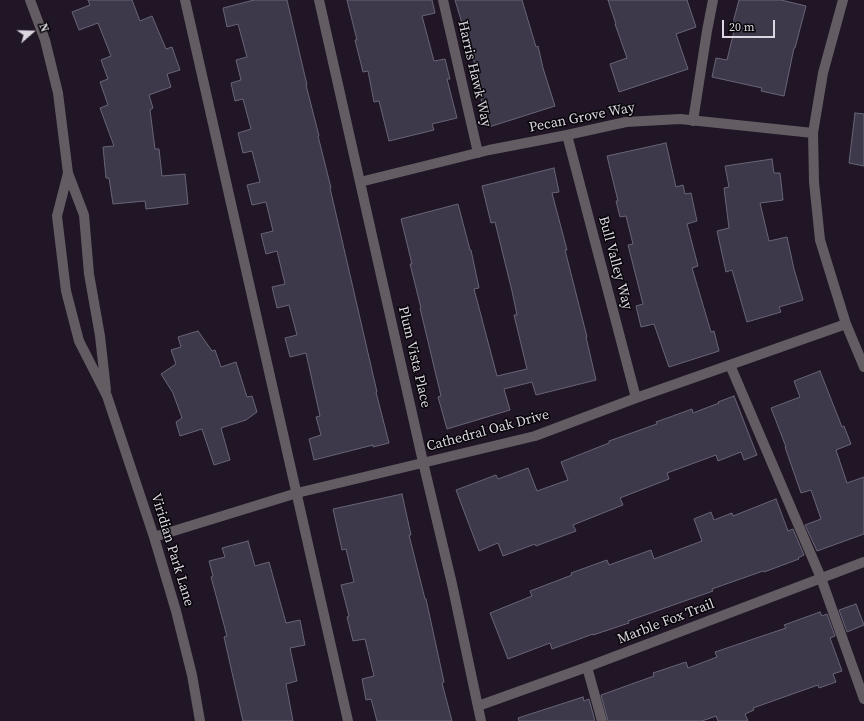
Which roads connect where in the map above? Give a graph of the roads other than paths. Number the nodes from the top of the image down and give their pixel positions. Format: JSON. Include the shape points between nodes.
{"nodes":[{"id":1,"x":30,"y":0,"type":"edge"},
{"id":2,"x":185,"y":0,"type":"edge"},
{"id":3,"x":319,"y":0,"type":"edge"},
{"id":4,"x":443,"y":0,"type":"edge"},
{"id":5,"x":713,"y":0,"type":"edge"},
{"id":6,"x":843,"y":0,"type":"edge"},
{"id":7,"x":693,"y":121,"type":"junction"},
{"id":8,"x":813,"y":133,"type":"junction"},
{"id":9,"x":567,"y":135,"type":"junction"},
{"id":10,"x":478,"y":153,"type":"junction"},
{"id":11,"x":68,"y":173,"type":"junction"},
{"id":12,"x":360,"y":182,"type":"junction"},
{"id":13,"x":846,"y":324,"type":"junction"},
{"id":14,"x":730,"y":365,"type":"junction"},
{"id":15,"x":864,"y":367,"type":"edge"},
{"id":16,"x":107,"y":396,"type":"junction"},
{"id":17,"x":636,"y":398,"type":"junction"},
{"id":18,"x":423,"y":462,"type":"junction"},
{"id":19,"x":297,"y":493,"type":"junction"},
{"id":20,"x":154,"y":537,"type":"junction"},
{"id":21,"x":864,"y":562,"type":"edge"},
{"id":22,"x":821,"y":578,"type":"junction"},
{"id":23,"x":587,"y":667,"type":"junction"},
{"id":24,"x":864,"y":699,"type":"edge"},
{"id":25,"x":478,"y":706,"type":"junction"},
{"id":26,"x":198,"y":719,"type":"edge"},
{"id":27,"x":348,"y":721,"type":"edge"},
{"id":28,"x":481,"y":721,"type":"edge"},
{"id":29,"x":602,"y":721,"type":"edge"}],
"edges":[{"from":1,"to":11,"type":"street","name":"Viridian Park Lane","via":[[45,40],[58,93]]},
{"from":2,"to":19,"type":"street"},
{"from":3,"to":12,"type":"street","name":"Plum Vista Place"},
{"from":4,"to":10,"type":"street","name":"Harris Hawk Way"},
{"from":5,"to":7,"type":"street"},
{"from":6,"to":8,"type":"street","via":[[823,73]]},
{"from":7,"to":8,"type":"street","name":"Pecan Grove Way"},
{"from":7,"to":9,"type":"street","name":"Pecan Grove Way","via":[[626,122]]},
{"from":8,"to":13,"type":"street","via":[[814,182],[820,240]]},
{"from":9,"to":10,"type":"street","name":"Pecan Grove Way"},
{"from":9,"to":17,"type":"street","name":"Bull Valley Way"},
{"from":10,"to":12,"type":"street","name":"Pecan Grove Way"},
{"from":11,"to":16,"type":"street","name":"Viridian Park Lane","via":[[84,215],[89,274]]},
{"from":11,"to":16,"type":"street","name":"Viridian Park Lane","via":[[58,216],[66,291],[79,341]]},
{"from":12,"to":18,"type":"street","name":"Plum Vista Place"},
{"from":13,"to":14,"type":"street","name":"Cathedral Oak Drive"},
{"from":13,"to":15,"type":"street"},
{"from":14,"to":17,"type":"street","name":"Cathedral Oak Drive"},
{"from":14,"to":22,"type":"street"},
{"from":16,"to":20,"type":"street","name":"Viridian Park Lane"},
{"from":17,"to":18,"type":"street","name":"Cathedral Oak Drive","via":[[535,436]]},
{"from":18,"to":19,"type":"street","name":"Cathedral Oak Drive"},
{"from":18,"to":25,"type":"street","name":"Plum Vista Place"},
{"from":19,"to":20,"type":"street","name":"Cathedral Oak Drive"},
{"from":19,"to":27,"type":"street"},
{"from":20,"to":26,"type":"street","name":"Viridian Park Lane","via":[[192,675]]},
{"from":21,"to":22,"type":"street","name":"Marble Fox Trail"},
{"from":22,"to":23,"type":"street","name":"Marble Fox Trail"},
{"from":22,"to":24,"type":"street"},
{"from":23,"to":25,"type":"street","name":"Marble Fox Trail"},
{"from":23,"to":29,"type":"street"},
{"from":25,"to":28,"type":"street","name":"Plum Vista Place"}]}
